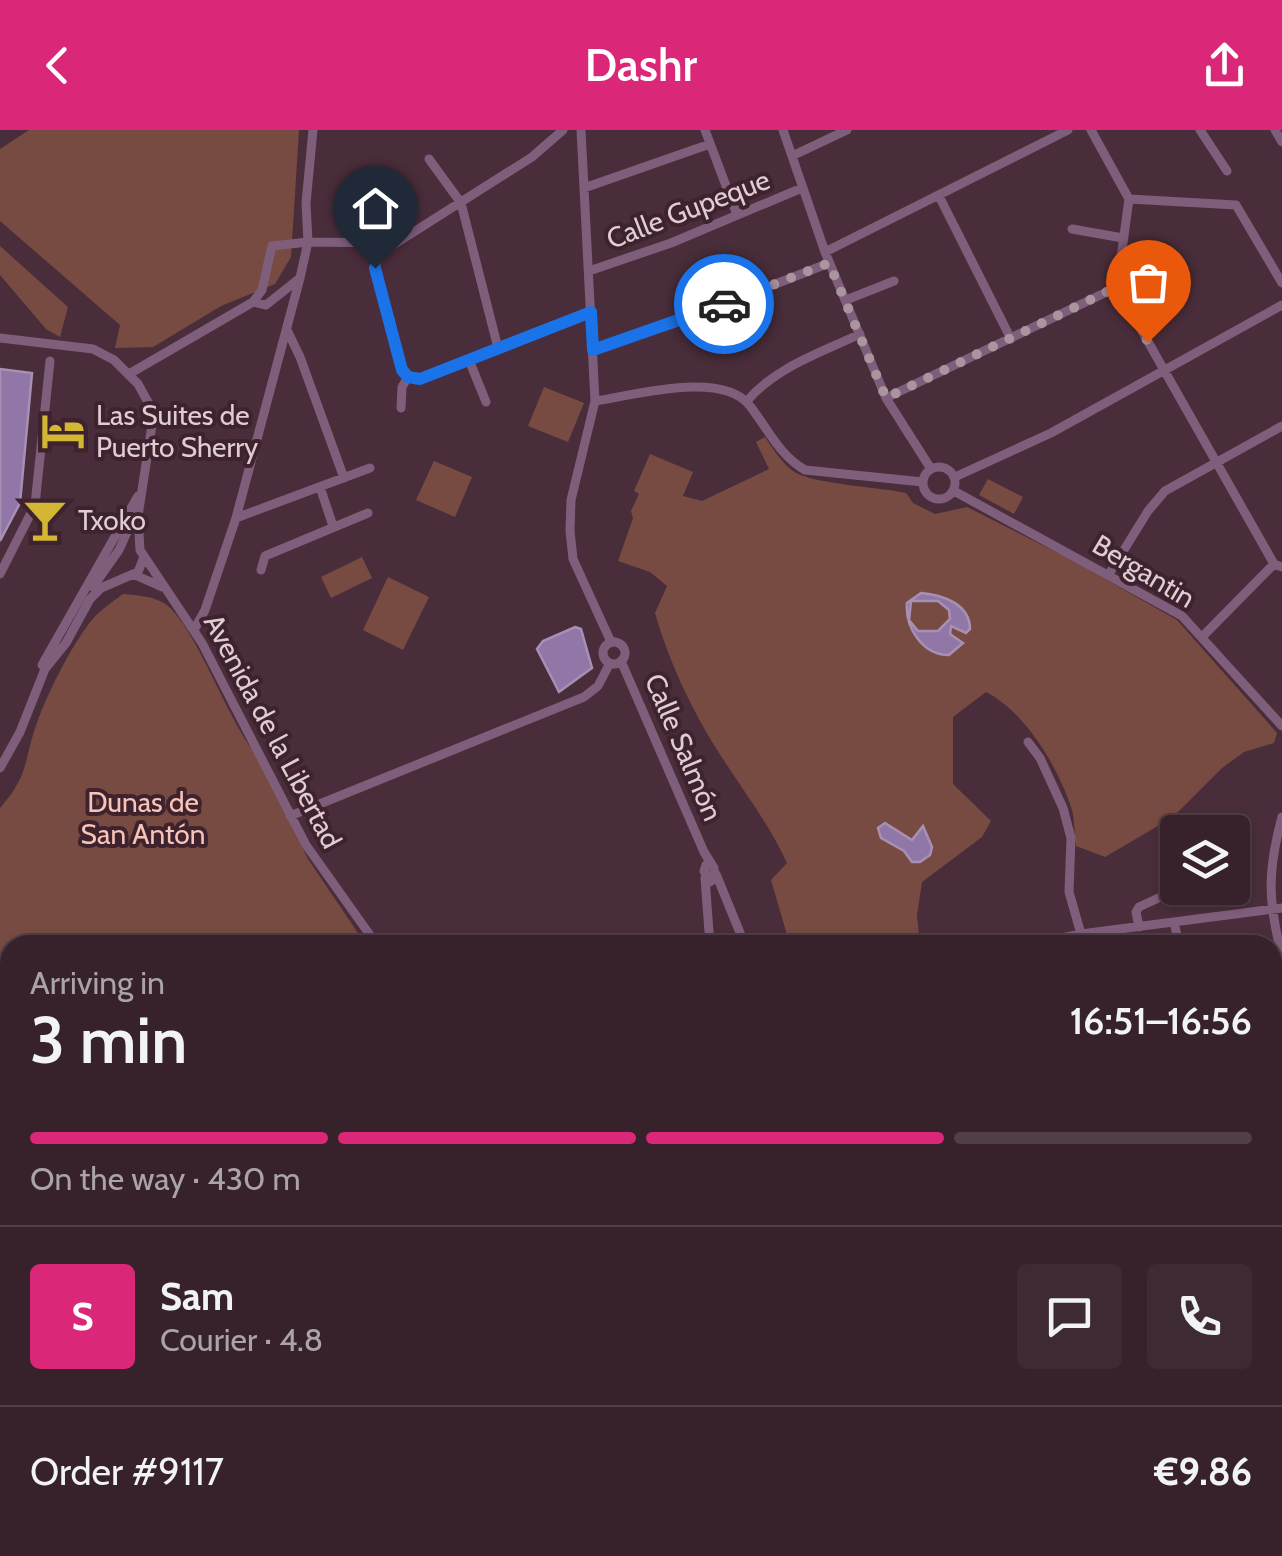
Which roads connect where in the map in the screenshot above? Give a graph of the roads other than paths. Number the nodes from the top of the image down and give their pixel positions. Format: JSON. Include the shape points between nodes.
{"nodes":[{"id":1,"x":313,"y":130,"type":"edge"},
{"id":2,"x":563,"y":130,"type":"edge"},
{"id":3,"x":581,"y":130,"type":"edge"},
{"id":4,"x":705,"y":130,"type":"edge"},
{"id":5,"x":782,"y":130,"type":"edge"},
{"id":6,"x":847,"y":130,"type":"edge"},
{"id":7,"x":1068,"y":130,"type":"edge"},
{"id":8,"x":1090,"y":130,"type":"edge"},
{"id":9,"x":1200,"y":130,"type":"edge"},
{"id":10,"x":1275,"y":130,"type":"edge"},
{"id":11,"x":1282,"y":142,"type":"edge"},
{"id":12,"x":710,"y":144,"type":"junction"},
{"id":13,"x":792,"y":156,"type":"junction"},
{"id":14,"x":430,"y":159,"type":"dead end"},
{"id":15,"x":1227,"y":171,"type":"dead end"},
{"id":16,"x":584,"y":188,"type":"junction"},
{"id":17,"x":802,"y":188,"type":"junction"},
{"id":18,"x":939,"y":196,"type":"junction"},
{"id":19,"x":1129,"y":200,"type":"junction"},
{"id":20,"x":460,"y":204,"type":"junction"},
{"id":21,"x":737,"y":215,"type":"junction"},
{"id":22,"x":1072,"y":229,"type":"dead end"},
{"id":23,"x":1124,"y":238,"type":"junction"},
{"id":24,"x":308,"y":242,"type":"junction"},
{"id":25,"x":396,"y":242,"type":"junction"},
{"id":26,"x":827,"y":258,"type":"junction"},
{"id":27,"x":589,"y":271,"type":"junction"},
{"id":28,"x":300,"y":278,"type":"junction"},
{"id":29,"x":894,"y":281,"type":"dead end"},
{"id":30,"x":1282,"y":283,"type":"edge"},
{"id":31,"x":1117,"y":287,"type":"junction"},
{"id":32,"x":846,"y":300,"type":"junction"},
{"id":33,"x":253,"y":302,"type":"junction"},
{"id":34,"x":1282,"y":305,"type":"edge"},
{"id":35,"x":591,"y":312,"type":"junction"},
{"id":36,"x":287,"y":330,"type":"junction"},
{"id":37,"x":860,"y":334,"type":"junction"},
{"id":38,"x":0,"y":338,"type":"edge"},
{"id":39,"x":1010,"y":338,"type":"junction"},
{"id":40,"x":498,"y":348,"type":"junction"},
{"id":41,"x":593,"y":350,"type":"junction"},
{"id":42,"x":469,"y":360,"type":"junction"},
{"id":43,"x":50,"y":361,"type":"dead end"},
{"id":44,"x":1164,"y":369,"type":"junction"},
{"id":45,"x":130,"y":374,"type":"junction"},
{"id":46,"x":408,"y":377,"type":"junction"},
{"id":47,"x":886,"y":398,"type":"junction"},
{"id":48,"x":595,"y":401,"type":"junction"},
{"id":49,"x":486,"y":402,"type":"dead end"},
{"id":50,"x":747,"y":402,"type":"junction"},
{"id":51,"x":400,"y":408,"type":"dead end"},
{"id":52,"x":1282,"y":426,"type":"edge"},
{"id":53,"x":1217,"y":460,"type":"junction"},
{"id":54,"x":370,"y":468,"type":"dead end"},
{"id":55,"x":932,"y":469,"type":"junction"},
{"id":56,"x":954,"y":477,"type":"junction"},
{"id":57,"x":344,"y":478,"type":"junction"},
{"id":58,"x":923,"y":482,"type":"junction"},
{"id":59,"x":320,"y":487,"type":"junction"},
{"id":60,"x":142,"y":490,"type":"junction"},
{"id":61,"x":954,"y":490,"type":"junction"},
{"id":62,"x":136,"y":501,"type":"junction"},
{"id":63,"x":368,"y":512,"type":"dead end"},
{"id":64,"x":236,"y":518,"type":"junction"},
{"id":65,"x":333,"y":526,"type":"junction"},
{"id":66,"x":118,"y":553,"type":"junction"},
{"id":67,"x":142,"y":553,"type":"junction"},
{"id":68,"x":1278,"y":566,"type":"edge"},
{"id":69,"x":261,"y":570,"type":"dead end"},
{"id":70,"x":0,"y":574,"type":"edge"},
{"id":71,"x":132,"y":574,"type":"junction"},
{"id":72,"x":1109,"y":574,"type":"junction"},
{"id":73,"x":164,"y":587,"type":"junction"},
{"id":74,"x":78,"y":604,"type":"junction"},
{"id":75,"x":194,"y":630,"type":"junction"},
{"id":76,"x":1203,"y":636,"type":"junction"},
{"id":77,"x":611,"y":642,"type":"junction"},
{"id":78,"x":615,"y":662,"type":"junction"},
{"id":79,"x":35,"y":690,"type":"junction"},
{"id":80,"x":1282,"y":726,"type":"edge"},
{"id":81,"x":1028,"y":742,"type":"dead end"},
{"id":82,"x":0,"y":768,"type":"edge"},
{"id":83,"x":290,"y":816,"type":"junction"},
{"id":84,"x":1282,"y":816,"type":"edge"},
{"id":85,"x":710,"y":878,"type":"junction"},
{"id":86,"x":1160,"y":897,"type":"edge"},
{"id":87,"x":1282,"y":908,"type":"edge"},
{"id":88,"x":1270,"y":910,"type":"junction"},
{"id":89,"x":1174,"y":922,"type":"junction"},
{"id":90,"x":1139,"y":927,"type":"junction"},
{"id":91,"x":1081,"y":934,"type":"junction"},
{"id":92,"x":370,"y":935,"type":"edge"},
{"id":93,"x":710,"y":935,"type":"edge"},
{"id":94,"x":740,"y":935,"type":"edge"},
{"id":95,"x":1076,"y":935,"type":"edge"},
{"id":96,"x":1177,"y":935,"type":"edge"},
{"id":97,"x":1277,"y":935,"type":"edge"}],
"edges":[{"from":1,"to":24,"type":"street"},
{"from":2,"to":20,"type":"street"},
{"from":3,"to":16,"type":"street"},
{"from":4,"to":12,"type":"street"},
{"from":5,"to":13,"type":"street"},
{"from":6,"to":13,"type":"street"},
{"from":7,"to":18,"type":"street"},
{"from":8,"to":19,"type":"street"},
{"from":9,"to":15,"type":"street"},
{"from":10,"to":11,"type":"street"},
{"from":12,"to":16,"type":"street"},
{"from":12,"to":21,"type":"street"},
{"from":13,"to":17,"type":"street"},
{"from":14,"to":20,"type":"street"},
{"from":16,"to":27,"type":"street"},
{"from":17,"to":21,"type":"street","name":"Calle Gupeque"},
{"from":17,"to":26,"type":"street"},
{"from":18,"to":26,"type":"street"},
{"from":18,"to":39,"type":"street"},
{"from":19,"to":23,"type":"street"},
{"from":19,"to":30,"type":"street","via":[[1236,205]]},
{"from":20,"to":25,"type":"street"},
{"from":20,"to":40,"type":"street"},
{"from":21,"to":27,"type":"street","name":"Calle Gupeque"},
{"from":22,"to":23,"type":"street"},
{"from":23,"to":31,"type":"street"},
{"from":24,"to":25,"type":"street"},
{"from":24,"to":28,"type":"street"},
{"from":24,"to":33,"type":"street","via":[[272,246]]},
{"from":25,"to":46,"type":"street","via":[[375,268]]},
{"from":26,"to":32,"type":"street"},
{"from":26,"to":41,"type":"street","via":[[684,320]]},
{"from":27,"to":35,"type":"street"},
{"from":28,"to":33,"type":"street","via":[[266,305]]},
{"from":28,"to":36,"type":"street"},
{"from":29,"to":32,"type":"street"},
{"from":31,"to":39,"type":"street"},
{"from":31,"to":44,"type":"street"},
{"from":32,"to":37,"type":"street"},
{"from":33,"to":45,"type":"street"},
{"from":34,"to":44,"type":"street"},
{"from":35,"to":40,"type":"street"},
{"from":35,"to":41,"type":"street"},
{"from":36,"to":57,"type":"street"},
{"from":36,"to":64,"type":"street"},
{"from":37,"to":47,"type":"street"},
{"from":37,"to":50,"type":"street","via":[[779,372]]},
{"from":38,"to":45,"type":"street","via":[[93,350]]},
{"from":39,"to":47,"type":"street"},
{"from":40,"to":42,"type":"street"},
{"from":41,"to":48,"type":"street"},
{"from":42,"to":46,"type":"street","via":[[420,379]]},
{"from":42,"to":49,"type":"street"},
{"from":43,"to":70,"type":"street","via":[[35,505]]},
{"from":44,"to":53,"type":"street"},
{"from":44,"to":56,"type":"street","via":[[1051,434]]},
{"from":45,"to":60,"type":"street","via":[[152,416]]},
{"from":46,"to":51,"type":"street"},
{"from":47,"to":55,"type":"street"},
{"from":48,"to":50,"type":"street","via":[[704,386],[724,388]]},
{"from":48,"to":77,"type":"street","via":[[571,500],[570,532],[574,559]]},
{"from":50,"to":58,"type":"street","via":[[777,445],[805,470]]},
{"from":52,"to":53,"type":"street"},
{"from":53,"to":68,"type":"street"},
{"from":53,"to":72,"type":"street","via":[[1165,491]]},
{"from":54,"to":57,"type":"street"},
{"from":55,"to":56,"type":"street","via":[[942,467]]},
{"from":55,"to":58,"type":"street"},
{"from":56,"to":61,"type":"street"},
{"from":57,"to":59,"type":"street"},
{"from":58,"to":61,"type":"street","via":[[932,498],[942,500]]},
{"from":59,"to":64,"type":"street"},
{"from":59,"to":65,"type":"street"},
{"from":60,"to":62,"type":"street"},
{"from":60,"to":67,"type":"street"},
{"from":61,"to":72,"type":"street","name":"Bergantin"},
{"from":62,"to":66,"type":"street"},
{"from":62,"to":74,"type":"street"},
{"from":63,"to":65,"type":"street"},
{"from":64,"to":75,"type":"street"},
{"from":65,"to":69,"type":"street","via":[[266,556]]},
{"from":66,"to":67,"type":"street","via":[[132,546]]},
{"from":66,"to":71,"type":"street","via":[[120,570]]},
{"from":66,"to":74,"type":"street"},
{"from":67,"to":71,"type":"street","via":[[142,568]]},
{"from":67,"to":73,"type":"street","name":"Avenida de la Libertad"},
{"from":68,"to":76,"type":"street"},
{"from":71,"to":73,"type":"street"},
{"from":71,"to":79,"type":"street","via":[[94,594]]},
{"from":72,"to":76,"type":"street","name":"Bergantin"},
{"from":73,"to":75,"type":"street","name":"Avenida de la Libertad"},
{"from":74,"to":79,"type":"street"},
{"from":75,"to":83,"type":"street","name":"Avenida de la Libertad"},
{"from":76,"to":80,"type":"street","name":"Bergantin"},
{"from":77,"to":78,"type":"street","via":[[603,654]]},
{"from":77,"to":78,"type":"street","name":"Calle Salmón","via":[[624,648]]},
{"from":78,"to":83,"type":"street","via":[[584,697]]},
{"from":78,"to":85,"type":"street","name":"Calle Salmón"},
{"from":79,"to":82,"type":"street"},
{"from":81,"to":91,"type":"street","via":[[1063,808],[1071,838],[1069,892]]},
{"from":83,"to":92,"type":"street","name":"Avenida de la Libertad"},
{"from":84,"to":88,"type":"street"},
{"from":85,"to":93,"type":"street"},
{"from":85,"to":94,"type":"street"},
{"from":86,"to":90,"type":"street","via":[[1139,907]]},
{"from":87,"to":88,"type":"street"},
{"from":88,"to":89,"type":"street"},
{"from":88,"to":97,"type":"street"},
{"from":89,"to":90,"type":"street"},
{"from":89,"to":96,"type":"street"},
{"from":90,"to":91,"type":"street"},
{"from":91,"to":95,"type":"street"}]}
